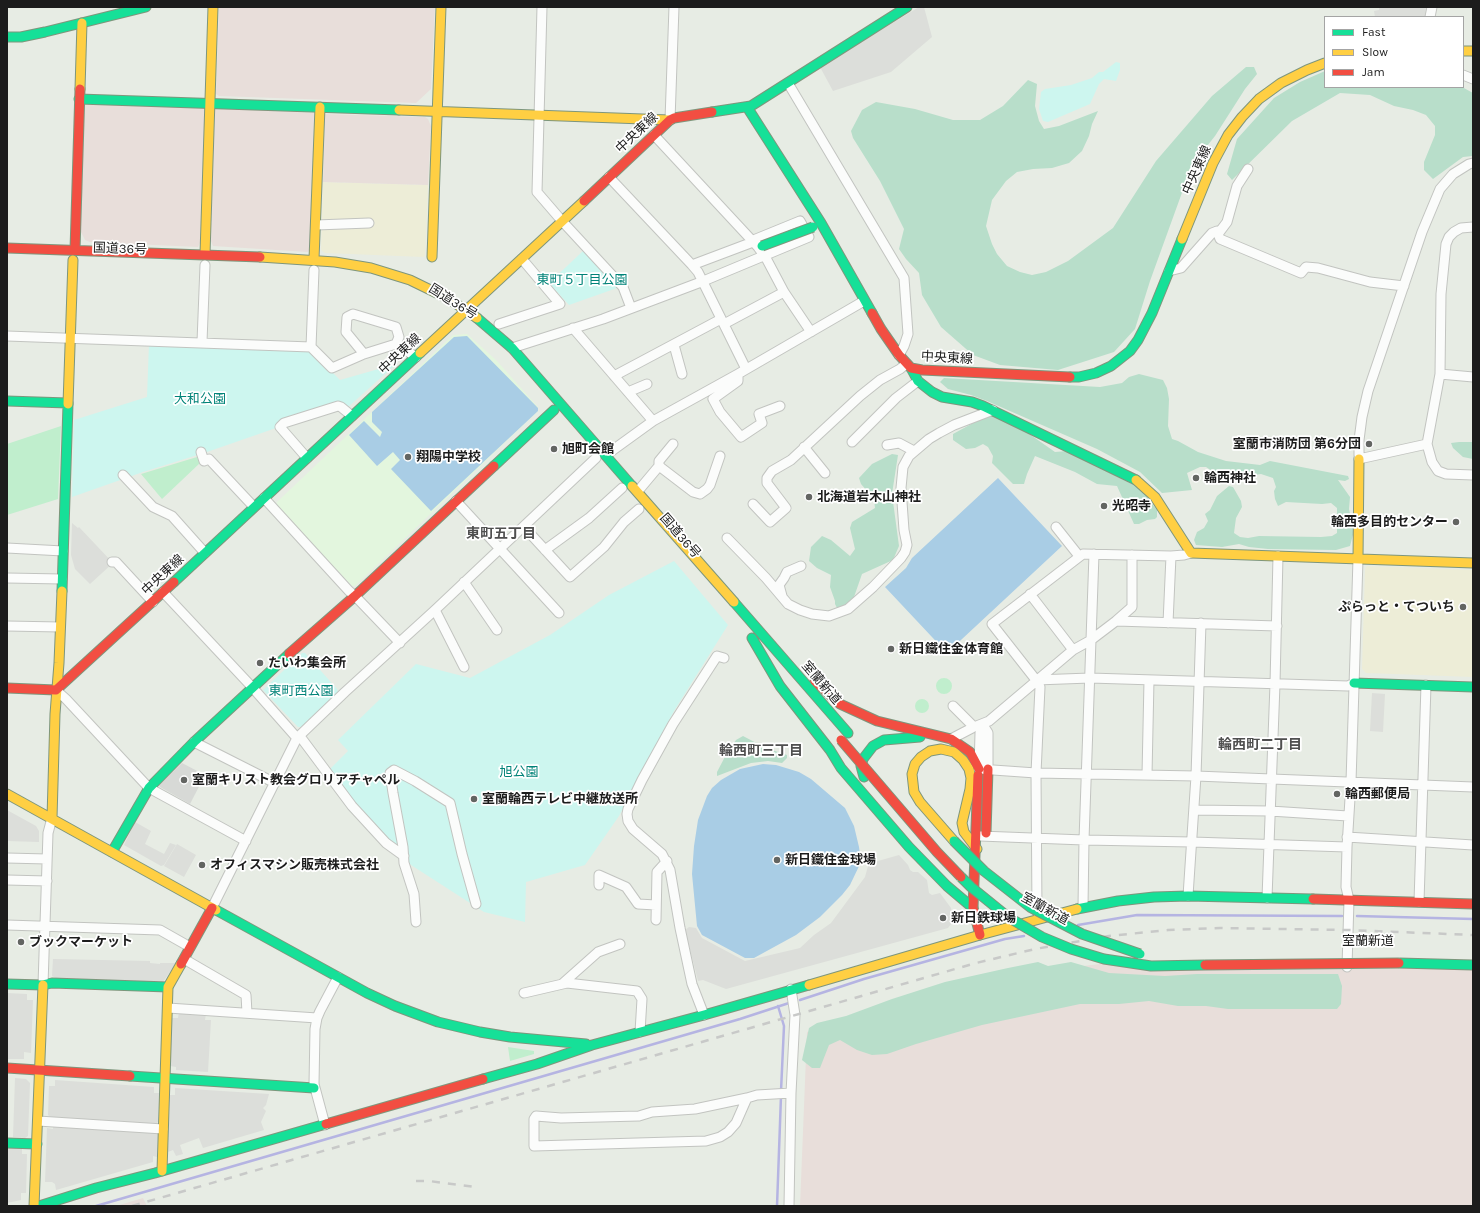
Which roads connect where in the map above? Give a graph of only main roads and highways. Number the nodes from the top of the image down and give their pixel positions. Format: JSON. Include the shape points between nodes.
{"nodes":[{"id":1,"x":146,"y":7,"type":"edge"},
{"id":2,"x":213,"y":7,"type":"edge"},
{"id":3,"x":441,"y":7,"type":"edge"},
{"id":4,"x":907,"y":7,"type":"edge"},
{"id":5,"x":82,"y":23,"type":"junction"},
{"id":6,"x":7,"y":37,"type":"edge"},
{"id":7,"x":1324,"y":63,"type":"edge"},
{"id":8,"x":79,"y":99,"type":"junction"},
{"id":9,"x":211,"y":103,"type":"junction"},
{"id":10,"x":320,"y":107,"type":"junction"},
{"id":11,"x":747,"y":107,"type":"junction"},
{"id":12,"x":436,"y":111,"type":"junction"},
{"id":13,"x":670,"y":120,"type":"junction"},
{"id":14,"x":817,"y":225,"type":"junction"},
{"id":15,"x":756,"y":244,"type":"road end"},
{"id":16,"x":7,"y":248,"type":"edge"},
{"id":17,"x":75,"y":250,"type":"junction"},
{"id":18,"x":205,"y":254,"type":"junction"},
{"id":19,"x":432,"y":257,"type":"dead end"},
{"id":20,"x":314,"y":259,"type":"junction"},
{"id":21,"x":73,"y":260,"type":"dead end"},
{"id":22,"x":277,"y":267,"type":"dead end"},
{"id":23,"x":292,"y":268,"type":"dead end"},
{"id":24,"x":466,"y":310,"type":"junction"},
{"id":25,"x":908,"y":366,"type":"junction"},
{"id":26,"x":7,"y":401,"type":"edge"},
{"id":27,"x":68,"y":403,"type":"junction"},
{"id":28,"x":1359,"y":459,"type":"road end"},
{"id":29,"x":624,"y":491,"type":"road end"},
{"id":30,"x":1358,"y":559,"type":"junction"},
{"id":31,"x":1473,"y":563,"type":"edge"},
{"id":32,"x":735,"y":603,"type":"junction"},
{"id":33,"x":771,"y":630,"type":"dead end"},
{"id":34,"x":786,"y":647,"type":"dead end"},
{"id":35,"x":787,"y":679,"type":"dead end"},
{"id":36,"x":1354,"y":683,"type":"road end"},
{"id":37,"x":1473,"y":687,"type":"edge"},
{"id":38,"x":7,"y":688,"type":"edge"},
{"id":39,"x":56,"y":690,"type":"junction"},
{"id":40,"x":931,"y":735,"type":"junction"},
{"id":41,"x":850,"y":736,"type":"dead end"},
{"id":42,"x":838,"y":738,"type":"dead end"},
{"id":43,"x":861,"y":749,"type":"dead end"},
{"id":44,"x":874,"y":764,"type":"dead end"},
{"id":45,"x":988,"y":769,"type":"road end"},
{"id":46,"x":7,"y":794,"type":"edge"},
{"id":47,"x":52,"y":818,"type":"junction"},
{"id":48,"x":936,"y":834,"type":"dead end"},
{"id":49,"x":981,"y":836,"type":"junction"},
{"id":50,"x":112,"y":852,"type":"junction"},
{"id":51,"x":982,"y":853,"type":"junction"},
{"id":52,"x":982,"y":882,"type":"dead end"},
{"id":53,"x":1473,"y":904,"type":"edge"},
{"id":54,"x":212,"y":908,"type":"junction"},
{"id":55,"x":973,"y":908,"type":"junction"},
{"id":56,"x":1023,"y":914,"type":"dead end"},
{"id":57,"x":1048,"y":928,"type":"dead end"},
{"id":58,"x":983,"y":934,"type":"junction"},
{"id":59,"x":1064,"y":935,"type":"dead end"},
{"id":60,"x":1140,"y":954,"type":"junction"},
{"id":61,"x":1337,"y":954,"type":"dead end"},
{"id":62,"x":1360,"y":954,"type":"dead end"},
{"id":63,"x":1151,"y":955,"type":"dead end"},
{"id":64,"x":1314,"y":955,"type":"dead end"},
{"id":65,"x":1177,"y":956,"type":"dead end"},
{"id":66,"x":1473,"y":965,"type":"edge"},
{"id":67,"x":1176,"y":966,"type":"junction"},
{"id":68,"x":7,"y":984,"type":"edge"},
{"id":69,"x":43,"y":985,"type":"junction"},
{"id":70,"x":168,"y":987,"type":"junction"},
{"id":71,"x":592,"y":1045,"type":"junction"},
{"id":72,"x":7,"y":1068,"type":"edge"},
{"id":73,"x":40,"y":1070,"type":"junction"},
{"id":74,"x":165,"y":1078,"type":"junction"},
{"id":75,"x":314,"y":1088,"type":"road end"},
{"id":76,"x":7,"y":1143,"type":"edge"},
{"id":77,"x":37,"y":1144,"type":"junction"},
{"id":78,"x":162,"y":1171,"type":"junction"},
{"id":79,"x":34,"y":1206,"type":"edge"},
{"id":80,"x":39,"y":1206,"type":"edge"}],
"edges":[{"from":1,"to":5,"type":"main road"},
{"from":2,"to":9,"type":"main road"},
{"from":3,"to":12,"type":"main road"},
{"from":4,"to":11,"type":"main road"},
{"from":5,"to":6,"type":"main road","via":[[22,37]]},
{"from":5,"to":8,"type":"main road"},
{"from":7,"to":25,"type":"main road","name":"中央東線","via":[[1275,87],[1250,108],[1228,135],[1213,163],[1146,328],[1138,340],[1111,366],[1079,377],[922,370]]},
{"from":8,"to":9,"type":"main road"},
{"from":8,"to":17,"type":"main road"},
{"from":9,"to":10,"type":"main road"},
{"from":9,"to":18,"type":"main road"},
{"from":10,"to":12,"type":"main road"},
{"from":10,"to":20,"type":"main road"},
{"from":11,"to":13,"type":"main road","name":"中央東線"},
{"from":11,"to":14,"type":"main road","name":"中央東線"},
{"from":12,"to":13,"type":"main road"},
{"from":12,"to":19,"type":"main road"},
{"from":13,"to":24,"type":"main road","name":"中央東線"},
{"from":14,"to":15,"type":"main road","bridge":true},
{"from":14,"to":25,"type":"main road","name":"中央東線","via":[[880,329]]},
{"from":16,"to":17,"type":"main road","name":"国道36号"},
{"from":17,"to":18,"type":"main road","name":"国道36号"},
{"from":18,"to":20,"type":"main road","name":"国道36号"},
{"from":20,"to":24,"type":"main road","name":"国道36号","via":[[353,264],[410,280]]},
{"from":21,"to":27,"type":"main road"},
{"from":22,"to":23,"type":"main road"},
{"from":24,"to":32,"type":"main road","name":"国道36号","via":[[512,348]]},
{"from":24,"to":39,"type":"main road","name":"中央東線"},
{"from":25,"to":30,"type":"main road","via":[[918,381],[938,395],[972,402],[993,410],[1134,478],[1155,497],[1191,553]]},
{"from":26,"to":27,"type":"main road"},
{"from":27,"to":39,"type":"main road"},
{"from":28,"to":30,"type":"main road"},
{"from":29,"to":50,"type":"main road","via":[[551,407],[355,596],[300,643],[194,742],[149,788]]},
{"from":30,"to":31,"type":"main road"},
{"from":32,"to":33,"type":"main road"},
{"from":32,"to":41,"type":"main road","name":"室蘭新道"},
{"from":34,"to":40,"type":"main road","via":[[810,676],[840,704],[877,721]]},
{"from":35,"to":55,"type":"main road","name":"室蘭新道","via":[[749,635],[780,686],[841,768],[909,847],[947,886]]},
{"from":36,"to":37,"type":"main road"},
{"from":38,"to":39,"type":"main road"},
{"from":39,"to":47,"type":"main road"},
{"from":40,"to":49,"type":"main road","via":[[951,739],[970,752],[978,769]]},
{"from":40,"to":67,"type":"main road","bridge":true,"via":[[884,740],[870,749],[861,766],[866,783],[942,871],[976,902],[1018,933],[1041,946],[1080,960],[1115,968],[1143,970]]},
{"from":42,"to":67,"type":"main road","name":"室蘭新道","bridge":true,"via":[[956,872],[1008,917],[1042,937],[1086,954],[1134,964]]},
{"from":43,"to":44,"type":"main road"},
{"from":45,"to":49,"type":"main road"},
{"from":46,"to":47,"type":"main road"},
{"from":47,"to":50,"type":"main road"},
{"from":48,"to":52,"type":"main road"},
{"from":49,"to":51,"type":"main road"},
{"from":50,"to":54,"type":"main road"},
{"from":51,"to":55,"type":"main road"},
{"from":51,"to":58,"type":"main road"},
{"from":51,"to":60,"type":"main road","bridge":true,"via":[[964,832],[962,823],[970,790],[971,778],[968,769],[954,752],[941,749],[930,751],[915,764],[912,774],[914,792],[954,841],[984,871],[1030,907],[1055,921],[1082,934]]},
{"from":53,"to":58,"type":"main road","via":[[1188,896],[1147,898],[1083,908]]},
{"from":54,"to":70,"type":"main road"},
{"from":54,"to":71,"type":"main road","via":[[395,1006],[452,1026],[502,1036]]},
{"from":55,"to":58,"type":"main road"},
{"from":56,"to":57,"type":"main road","name":"室蘭新道"},
{"from":58,"to":71,"type":"main road"},
{"from":59,"to":60,"type":"main road","name":"室蘭新道","bridge":true,"via":[[1092,945]]},
{"from":60,"to":63,"type":"main road","name":"室蘭新道"},
{"from":61,"to":62,"type":"main road","name":"室蘭新道"},
{"from":64,"to":65,"type":"main road"},
{"from":66,"to":67,"type":"main road","name":"室蘭新道","bridge":true,"via":[[1393,963]]},
{"from":68,"to":69,"type":"main road"},
{"from":69,"to":70,"type":"main road","via":[[52,983]]},
{"from":69,"to":73,"type":"main road"},
{"from":70,"to":74,"type":"main road"},
{"from":71,"to":78,"type":"main road","via":[[537,1064]]},
{"from":72,"to":73,"type":"main road"},
{"from":73,"to":74,"type":"main road"},
{"from":73,"to":77,"type":"main road"},
{"from":74,"to":75,"type":"main road"},
{"from":74,"to":78,"type":"main road"},
{"from":76,"to":77,"type":"main road"},
{"from":77,"to":79,"type":"main road"},
{"from":78,"to":80,"type":"main road"}]}
